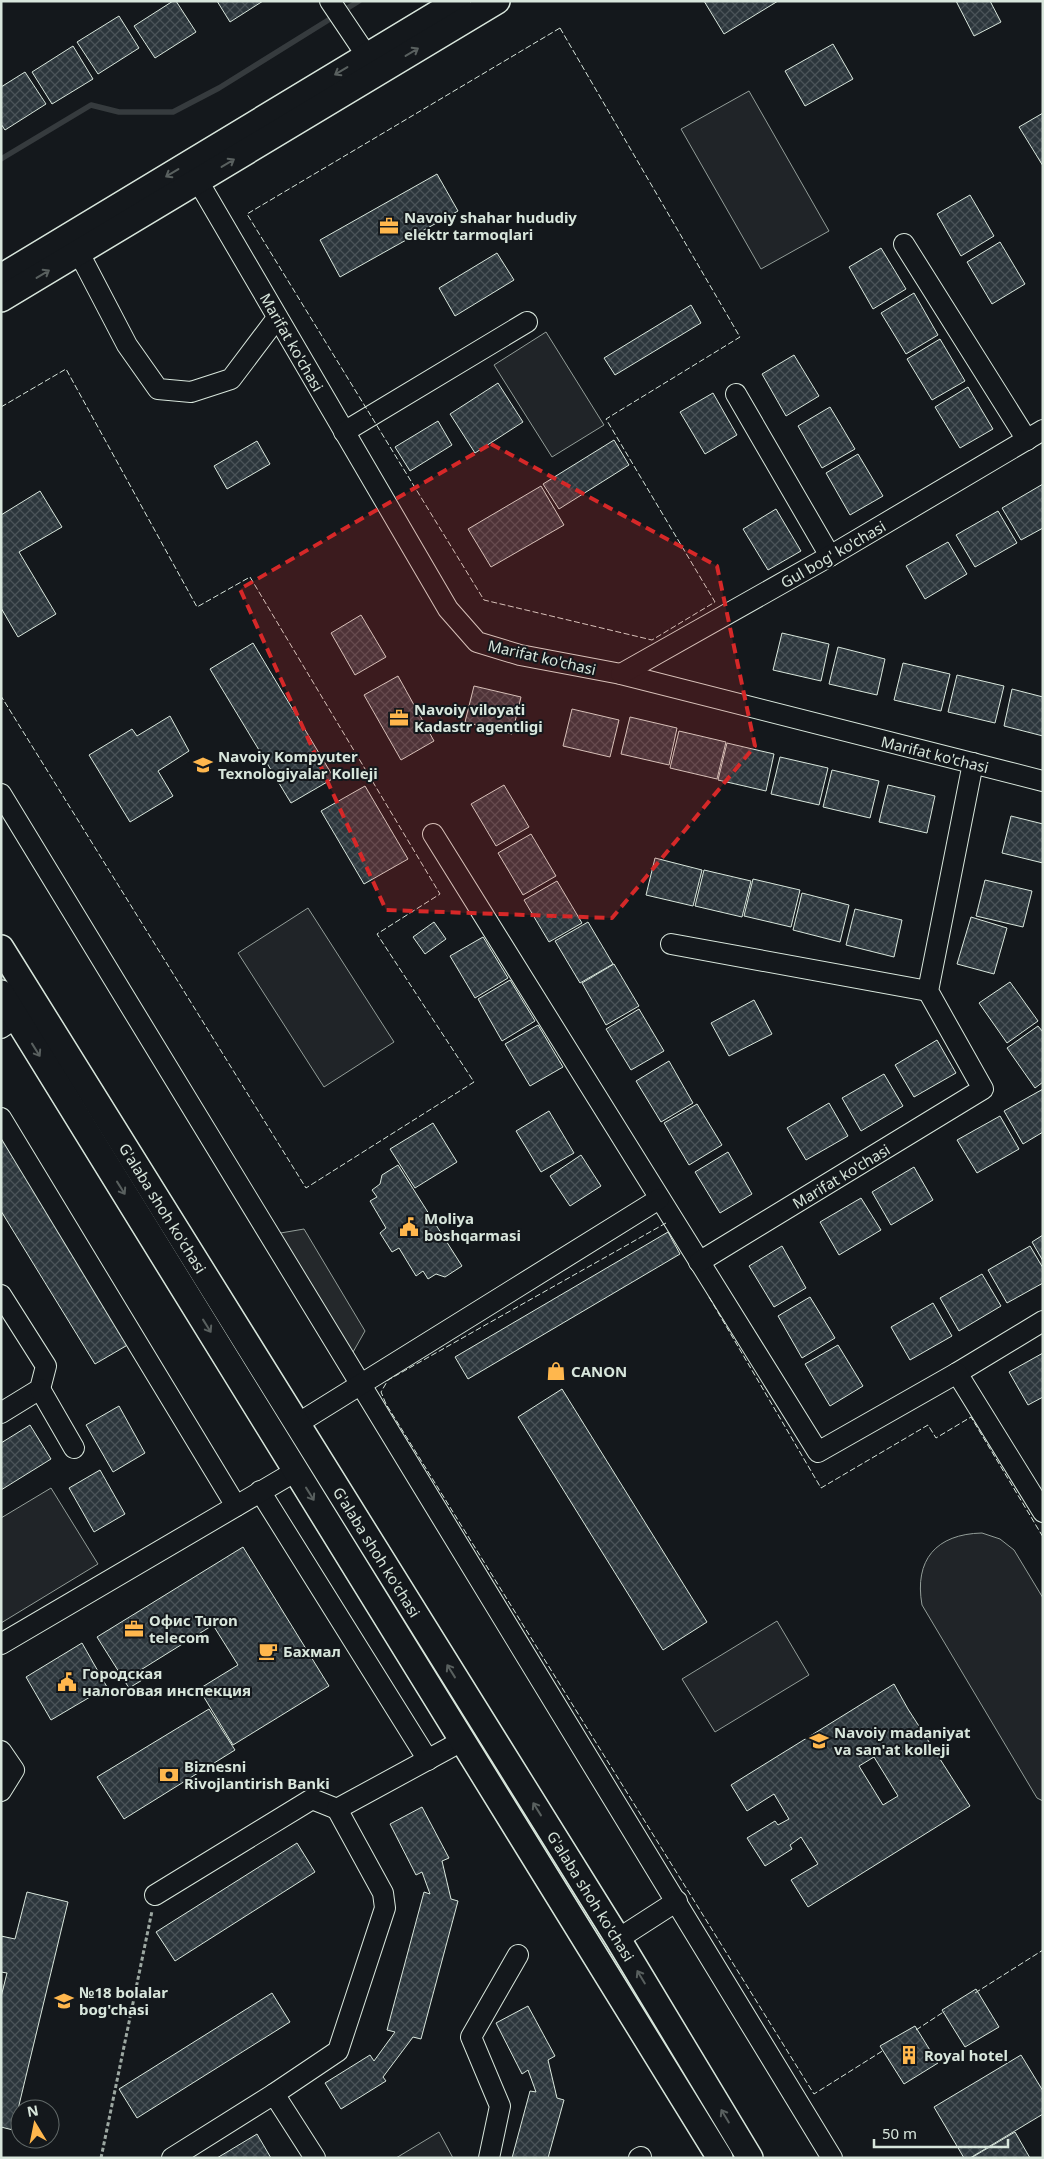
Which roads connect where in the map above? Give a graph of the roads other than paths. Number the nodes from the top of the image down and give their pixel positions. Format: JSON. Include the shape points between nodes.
{"nodes":[{"id":1,"x":330,"y":1,"type":"edge"},
{"id":2,"x":458,"y":1,"type":"edge"},
{"id":3,"x":497,"y":1,"type":"edge"},
{"id":4,"x":372,"y":64,"type":"junction"},
{"id":5,"x":198,"y":181,"type":"junction"},
{"id":6,"x":904,"y":244,"type":"dead end"},
{"id":7,"x":78,"y":253,"type":"junction"},
{"id":8,"x":1,"y":277,"type":"edge"},
{"id":9,"x":1,"y":299,"type":"edge"},
{"id":10,"x":277,"y":318,"type":"junction"},
{"id":11,"x":527,"y":322,"type":"dead end"},
{"id":12,"x":736,"y":394,"type":"dead end"},
{"id":13,"x":344,"y":432,"type":"junction"},
{"id":14,"x":1035,"y":435,"type":"edge"},
{"id":15,"x":830,"y":556,"type":"junction"},
{"id":16,"x":620,"y":674,"type":"junction"},
{"id":17,"x":973,"y":763,"type":"junction"},
{"id":18,"x":1043,"y":781,"type":"edge"},
{"id":19,"x":1,"y":794,"type":"edge"},
{"id":20,"x":433,"y":834,"type":"dead end"},
{"id":21,"x":671,"y":944,"type":"dead end"},
{"id":22,"x":1,"y":948,"type":"edge"},
{"id":23,"x":928,"y":991,"type":"junction"},
{"id":24,"x":1,"y":994,"type":"edge"},
{"id":25,"x":9,"y":1023,"type":"edge"},
{"id":26,"x":1,"y":1118,"type":"edge"},
{"id":27,"x":659,"y":1198,"type":"junction"},
{"id":28,"x":699,"y":1262,"type":"junction"},
{"id":29,"x":1,"y":1295,"type":"edge"},
{"id":30,"x":1043,"y":1320,"type":"edge"},
{"id":31,"x":957,"y":1373,"type":"junction"},
{"id":32,"x":359,"y":1384,"type":"junction"},
{"id":33,"x":40,"y":1389,"type":"junction"},
{"id":34,"x":1,"y":1413,"type":"edge"},
{"id":35,"x":297,"y":1424,"type":"junction"},
{"id":36,"x":74,"y":1448,"type":"dead end"},
{"id":37,"x":296,"y":1471,"type":"junction"},
{"id":38,"x":260,"y":1491,"type":"junction"},
{"id":39,"x":236,"y":1506,"type":"junction"},
{"id":40,"x":1043,"y":1512,"type":"edge"},
{"id":41,"x":1,"y":1644,"type":"edge"},
{"id":42,"x":462,"y":1741,"type":"junction"},
{"id":43,"x":1,"y":1751,"type":"edge"},
{"id":44,"x":428,"y":1760,"type":"junction"},
{"id":45,"x":1,"y":1791,"type":"edge"},
{"id":46,"x":338,"y":1810,"type":"junction"},
{"id":47,"x":155,"y":1895,"type":"road end"},
{"id":48,"x":677,"y":1901,"type":"junction"},
{"id":49,"x":618,"y":1939,"type":"junction"},
{"id":50,"x":518,"y":1954,"type":"dead end"},
{"id":51,"x":274,"y":2094,"type":"junction"},
{"id":52,"x":172,"y":2158,"type":"edge"},
{"id":53,"x":315,"y":2158,"type":"edge"},
{"id":54,"x":489,"y":2158,"type":"edge"},
{"id":55,"x":720,"y":2158,"type":"edge"},
{"id":56,"x":750,"y":2158,"type":"edge"},
{"id":57,"x":832,"y":2158,"type":"edge"}],
"edges":[{"from":1,"to":4,"type":"street"},
{"from":2,"to":4,"type":"main road"},
{"from":4,"to":3,"type":"main road","one_way":true},
{"from":5,"to":4,"type":"main road","one_way":true},
{"from":4,"to":8,"type":"main road","one_way":true},
{"from":5,"to":7,"type":"main road"},
{"from":5,"to":10,"type":"street","name":"Marifat ko'chasi"},
{"from":6,"to":14,"type":"street"},
{"from":9,"to":7,"type":"main road","one_way":true},
{"from":7,"to":10,"type":"street","via":[[127,345],[158,389],[191,392],[231,378]]},
{"from":10,"to":13,"type":"street","name":"Marifat ko'chasi"},
{"from":11,"to":13,"type":"street"},
{"from":12,"to":15,"type":"street"},
{"from":13,"to":16,"type":"street","name":"Marifat ko'chasi","via":[[448,609],[477,642],[520,655]]},
{"from":14,"to":15,"type":"street","name":"Gul bog' ko'chasi"},
{"from":15,"to":16,"type":"street","name":"Gul bog' ko'chasi"},
{"from":16,"to":17,"type":"street","name":"Marifat ko'chasi"},
{"from":17,"to":18,"type":"street","name":"Marifat ko'chasi"},
{"from":17,"to":23,"type":"street"},
{"from":19,"to":32,"type":"street"},
{"from":20,"to":27,"type":"street"},
{"from":21,"to":23,"type":"street"},
{"from":22,"to":35,"type":"main road","name":"G'alaba shoh ko'chasi"},
{"from":23,"to":28,"type":"street","name":"Marifat ko'chasi","via":[[983,1089]]},
{"from":24,"to":25,"type":"main road","name":"G'alaba shoh ko'chasi"},
{"from":25,"to":37,"type":"main road","name":"G'alaba shoh ko'chasi","one_way":true},
{"from":26,"to":39,"type":"street"},
{"from":27,"to":28,"type":"street"},
{"from":27,"to":32,"type":"street"},
{"from":28,"to":31,"type":"street","via":[[818,1452]]},
{"from":29,"to":33,"type":"street","via":[[46,1366]]},
{"from":30,"to":31,"type":"street"},
{"from":31,"to":40,"type":"street"},
{"from":32,"to":35,"type":"street"},
{"from":32,"to":48,"type":"street"},
{"from":33,"to":34,"type":"street"},
{"from":33,"to":36,"type":"street"},
{"from":49,"to":35,"type":"main road","name":"G'alaba shoh ko'chasi","one_way":true},
{"from":37,"to":38,"type":"street"},
{"from":37,"to":42,"type":"main road","name":"G'alaba shoh ko'chasi","one_way":true},
{"from":38,"to":39,"type":"street"},
{"from":38,"to":44,"type":"street"},
{"from":39,"to":41,"type":"street"},
{"from":42,"to":44,"type":"street"},
{"from":42,"to":55,"type":"main road","name":"G'alaba shoh ko'chasi"},
{"from":43,"to":45,"type":"street","via":[[14,1770]]},
{"from":44,"to":46,"type":"street"},
{"from":46,"to":47,"type":"street","via":[[312,1799]]},
{"from":46,"to":51,"type":"street","via":[[383,1893],[385,1908],[338,2050]]},
{"from":48,"to":49,"type":"street"},
{"from":48,"to":57,"type":"street"},
{"from":56,"to":49,"type":"main road","name":"G'alaba shoh ko'chasi","one_way":true},
{"from":50,"to":54,"type":"street","via":[[471,2037],[500,2106]]},
{"from":51,"to":52,"type":"street"},
{"from":51,"to":53,"type":"street"}]}
